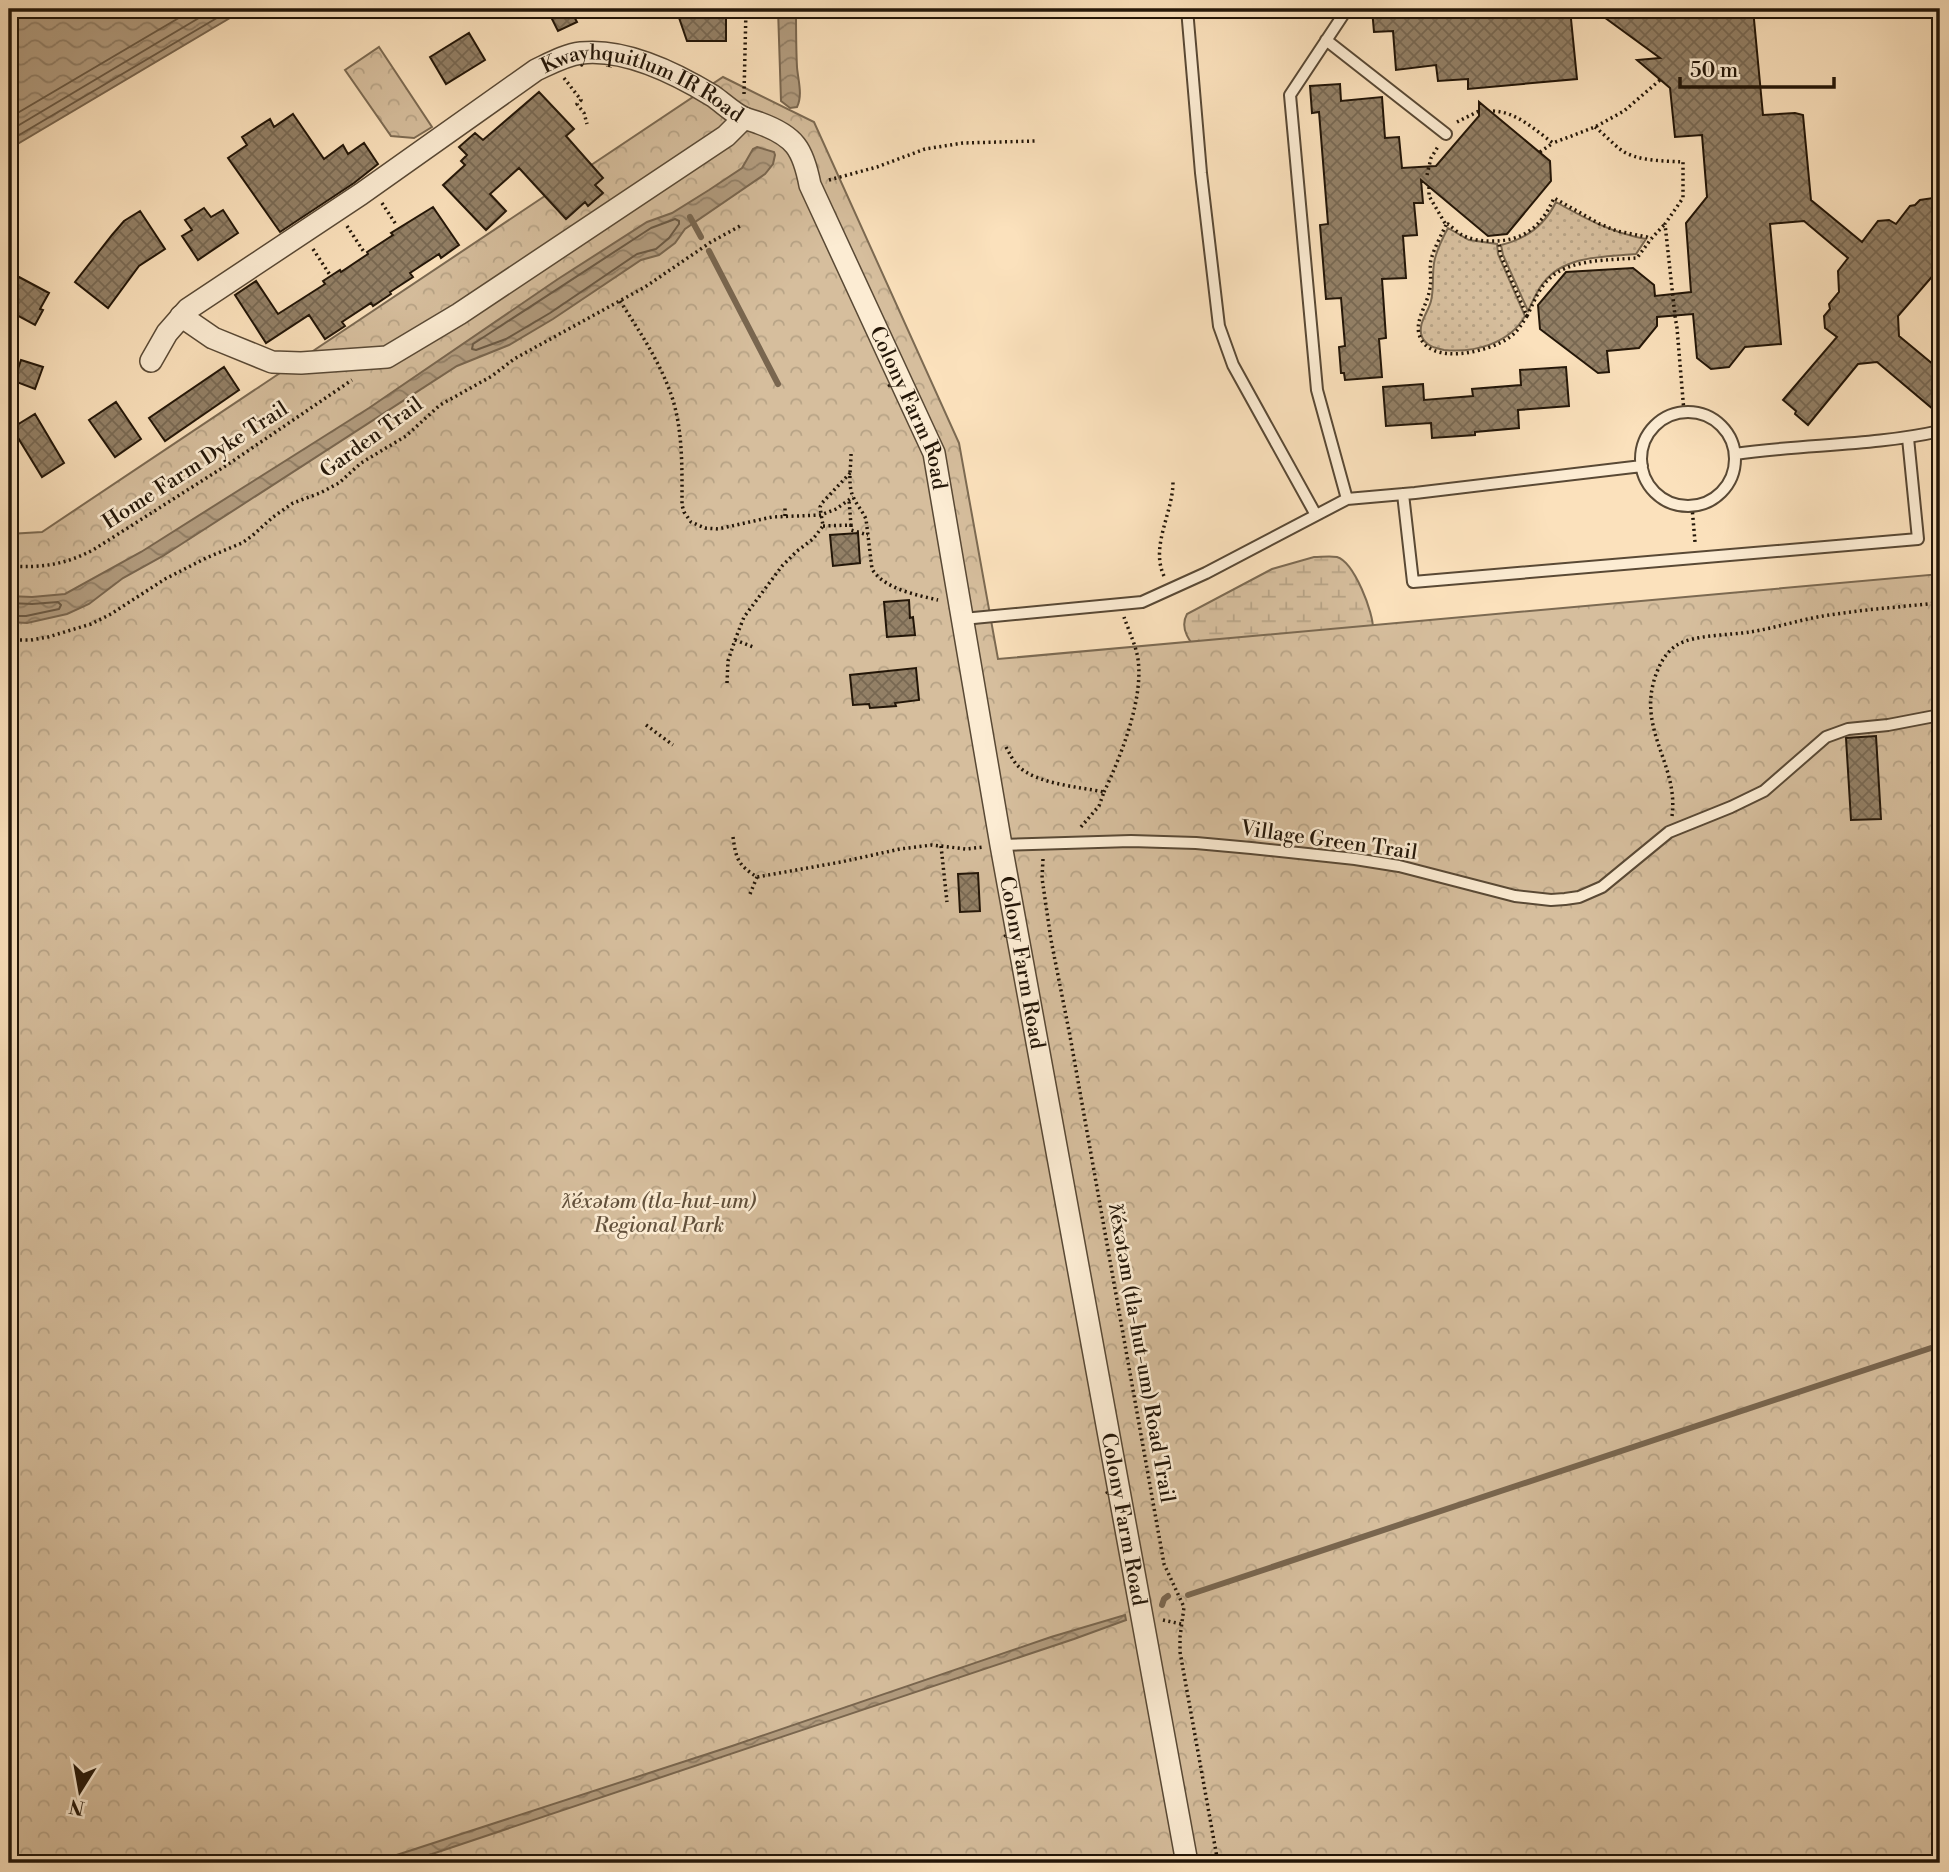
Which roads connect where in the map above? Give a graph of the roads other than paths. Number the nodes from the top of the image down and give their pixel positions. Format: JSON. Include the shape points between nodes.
{"nodes":[{"id":1,"x":1187,"y":9,"type":"edge"},
{"id":2,"x":1348,"y":9,"type":"edge"},
{"id":3,"x":1326,"y":40,"type":"junction"},
{"id":4,"x":744,"y":118,"type":"junction"},
{"id":5,"x":1446,"y":134,"type":"dead end"},
{"id":6,"x":181,"y":316,"type":"junction"},
{"id":7,"x":150,"y":361,"type":"dead end"},
{"id":8,"x":1940,"y":431,"type":"edge"},
{"id":9,"x":1908,"y":438,"type":"junction"},
{"id":10,"x":1735,"y":454,"type":"junction"},
{"id":11,"x":1642,"y":466,"type":"junction"},
{"id":12,"x":1403,"y":494,"type":"junction"},
{"id":13,"x":1347,"y":499,"type":"junction"},
{"id":14,"x":1316,"y":515,"type":"junction"},
{"id":15,"x":964,"y":619,"type":"junction"},
{"id":16,"x":1940,"y":715,"type":"edge"},
{"id":17,"x":1001,"y":845,"type":"junction"},
{"id":18,"x":1187,"y":1863,"type":"edge"}],
"edges":[{"from":1,"to":14,"type":"lane","via":[[1219,326],[1233,365]]},
{"from":2,"to":3,"type":"lane"},
{"from":3,"to":5,"type":"lane"},
{"from":3,"to":13,"type":"lane","via":[[1290,95],[1317,390]]},
{"from":4,"to":6,"type":"street","name":"Kwayhquitlum IR Road","via":[[726,136],[387,357],[272,362],[213,338]]},
{"from":4,"to":6,"type":"street","name":"Kwayhquitlum IR Road","via":[[710,95],[631,58],[593,52],[557,60],[528,75]]},
{"from":4,"to":15,"type":"street","name":"Colony Farm Road","via":[[776,130],[796,144],[810,185],[934,453]]},
{"from":6,"to":7,"type":"street","name":"Kwayhquitlum IR Road"},
{"from":8,"to":9,"type":"lane"},
{"from":9,"to":10,"type":"lane"},
{"from":9,"to":12,"type":"lane","via":[[1918,539],[1413,582]]},
{"from":10,"to":11,"type":"lane","via":[[1733,475],[1720,495],[1692,506],[1661,499],[1650,487]]},
{"from":10,"to":11,"type":"lane","via":[[1727,432],[1716,420],[1684,412],[1664,418],[1652,429],[1644,443]]},
{"from":11,"to":12,"type":"lane"},
{"from":12,"to":13,"type":"lane"},
{"from":13,"to":14,"type":"lane"},
{"from":14,"to":15,"type":"lane","via":[[1142,602]]},
{"from":15,"to":17,"type":"street","name":"Colony Farm Road"},
{"from":16,"to":17,"type":"lane","name":"Village Green Trail","via":[[1848,729],[1826,737],[1764,791],[1669,832],[1602,887],[1579,897],[1515,896],[1355,859],[1196,843]]},
{"from":17,"to":18,"type":"street","name":"Colony Farm Road"}]}
